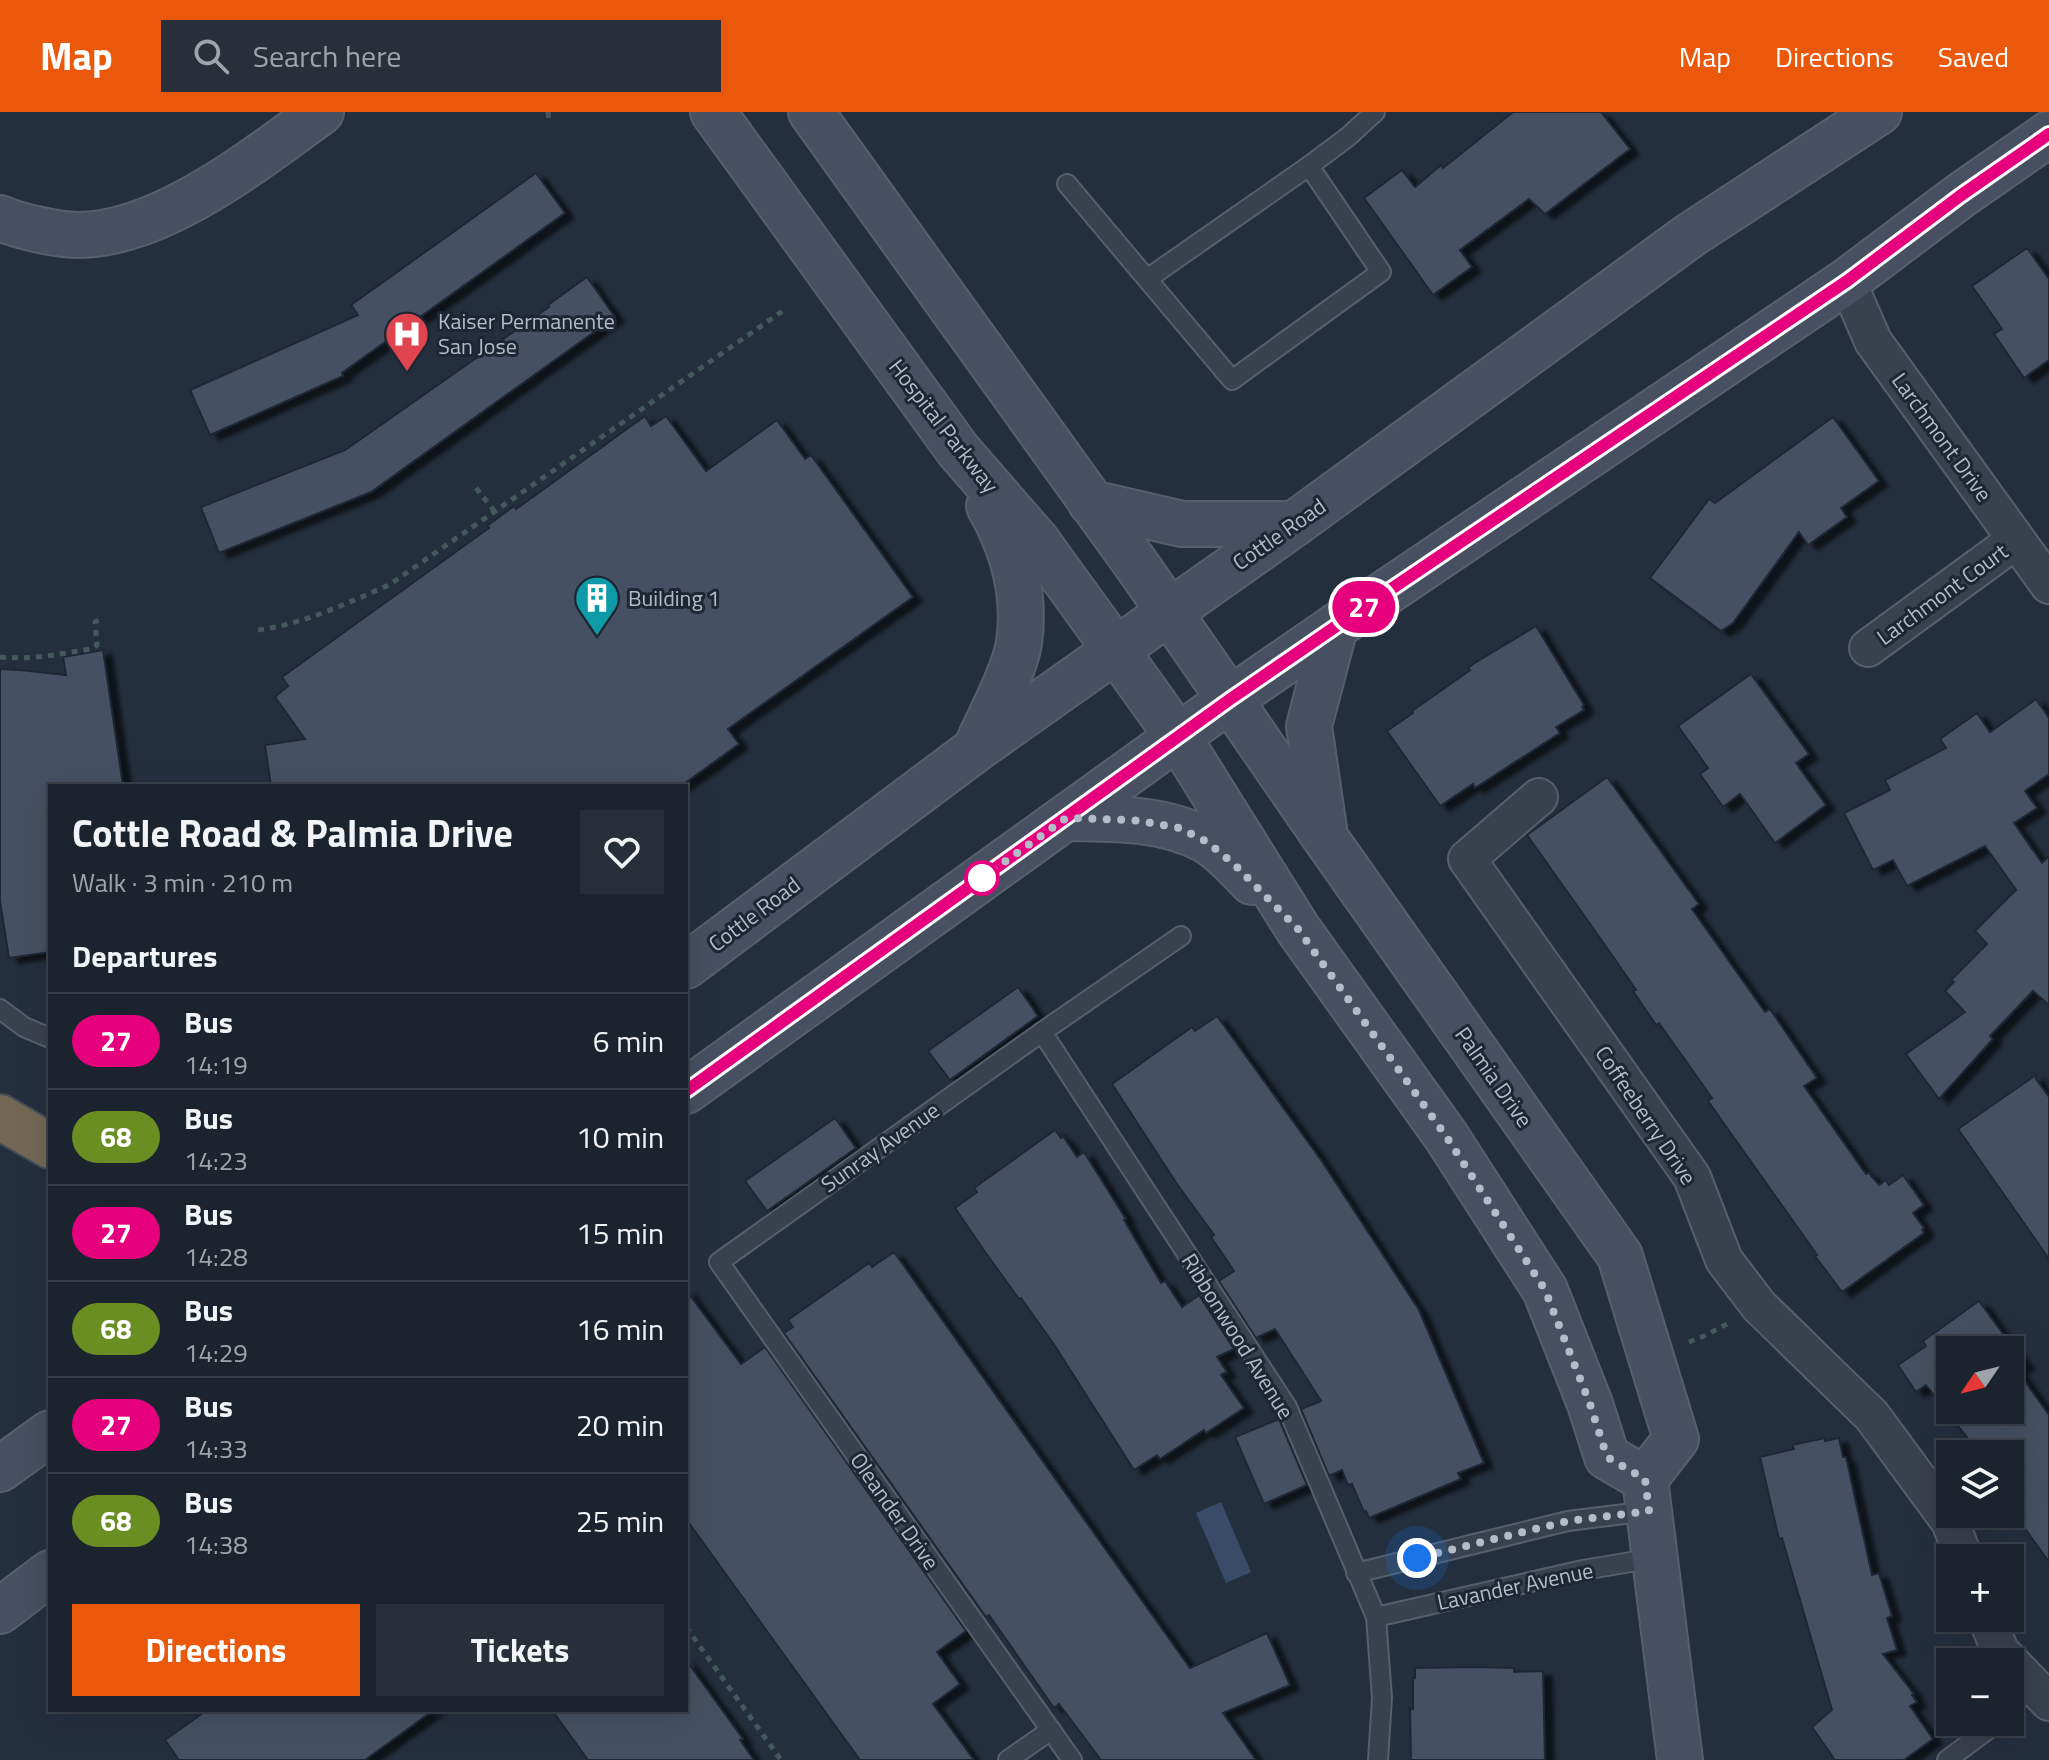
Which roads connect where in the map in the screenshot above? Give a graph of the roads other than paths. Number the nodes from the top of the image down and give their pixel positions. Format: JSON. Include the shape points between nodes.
{"nodes":[{"id":1,"x":321,"y":112,"type":"edge"},
{"id":2,"x":713,"y":112,"type":"edge"},
{"id":3,"x":811,"y":112,"type":"edge"},
{"id":4,"x":1375,"y":112,"type":"edge"},
{"id":5,"x":1879,"y":112,"type":"edge"},
{"id":6,"x":2049,"y":134,"type":"edge"},
{"id":7,"x":1309,"y":166,"type":"junction"},
{"id":8,"x":1067,"y":184,"type":"dead end"},
{"id":9,"x":0,"y":218,"type":"edge"},
{"id":10,"x":1147,"y":279,"type":"junction"},
{"id":11,"x":1847,"y":281,"type":"junction"},
{"id":12,"x":958,"y":450,"type":"junction"},
{"id":13,"x":1091,"y":503,"type":"junction"},
{"id":14,"x":1294,"y":524,"type":"junction"},
{"id":15,"x":2016,"y":540,"type":"junction"},
{"id":16,"x":2049,"y":585,"type":"edge"},
{"id":17,"x":1167,"y":612,"type":"junction"},
{"id":18,"x":1335,"y":627,"type":"junction"},
{"id":19,"x":1868,"y":648,"type":"dead end"},
{"id":20,"x":1115,"y":649,"type":"junction"},
{"id":21,"x":1229,"y":700,"type":"junction"},
{"id":22,"x":1178,"y":737,"type":"junction"},
{"id":23,"x":976,"y":749,"type":"junction"},
{"id":24,"x":1539,"y":797,"type":"dead end"},
{"id":25,"x":1066,"y":818,"type":"junction"},
{"id":26,"x":1326,"y":839,"type":"junction"},
{"id":27,"x":1298,"y":929,"type":"junction"},
{"id":28,"x":1181,"y":936,"type":"dead end"},
{"id":29,"x":688,"y":965,"type":"edge"},
{"id":30,"x":0,"y":1009,"type":"edge"},
{"id":31,"x":1042,"y":1032,"type":"junction"},
{"id":32,"x":48,"y":1037,"type":"edge"},
{"id":33,"x":688,"y":1090,"type":"edge"},
{"id":34,"x":0,"y":1117,"type":"edge"},
{"id":35,"x":48,"y":1145,"type":"edge"},
{"id":36,"x":719,"y":1262,"type":"joint"},
{"id":37,"x":48,"y":1434,"type":"edge"},
{"id":38,"x":0,"y":1469,"type":"edge"},
{"id":39,"x":1647,"y":1495,"type":"junction"},
{"id":40,"x":1959,"y":1544,"type":"edge"},
{"id":41,"x":1655,"y":1558,"type":"junction"},
{"id":42,"x":1356,"y":1573,"type":"junction"},
{"id":43,"x":48,"y":1575,"type":"edge"},
{"id":44,"x":0,"y":1611,"type":"edge"},
{"id":45,"x":1376,"y":1617,"type":"junction"},
{"id":46,"x":1993,"y":1632,"type":"edge"},
{"id":47,"x":2029,"y":1696,"type":"edge"},
{"id":48,"x":1051,"y":1730,"type":"junction"},
{"id":49,"x":1981,"y":1736,"type":"edge"},
{"id":50,"x":1008,"y":1760,"type":"edge"},
{"id":51,"x":1072,"y":1760,"type":"edge"},
{"id":52,"x":1378,"y":1760,"type":"edge"},
{"id":53,"x":1680,"y":1760,"type":"edge"},
{"id":54,"x":1947,"y":1760,"type":"edge"}],
"edges":[{"from":1,"to":9,"type":"main road","via":[[213,188],[119,230],[77,235]]},
{"from":2,"to":12,"type":"main road","name":"Hospital Parkway"},
{"from":3,"to":13,"type":"main road"},
{"from":4,"to":7,"type":"lane"},
{"from":5,"to":14,"type":"main road","name":"Cottle Road","via":[[1692,234]]},
{"from":6,"to":11,"type":"main road"},
{"from":7,"to":10,"type":"lane"},
{"from":7,"to":10,"type":"lane","via":[[1381,272],[1232,380]]},
{"from":8,"to":10,"type":"lane"},
{"from":11,"to":15,"type":"street","name":"Larchmont Drive","via":[[1873,341]]},
{"from":11,"to":18,"type":"main road"},
{"from":12,"to":20,"type":"main road","name":"Hospital Parkway","via":[[1037,541]]},
{"from":12,"to":23,"type":"main road","via":[[1002,529],[1022,603],[1019,643]]},
{"from":13,"to":14,"type":"main road","via":[[1182,524]]},
{"from":13,"to":17,"type":"main road"},
{"from":14,"to":17,"type":"main road","name":"Cottle Road"},
{"from":15,"to":16,"type":"street","name":"Larchmont Drive"},
{"from":15,"to":19,"type":"street","name":"Larchmont Court"},
{"from":17,"to":20,"type":"main road","name":"Cottle Road"},
{"from":17,"to":21,"type":"main road"},
{"from":18,"to":21,"type":"main road"},
{"from":18,"to":26,"type":"main road","via":[[1309,726]]},
{"from":20,"to":22,"type":"main road","name":"Hospital Parkway"},
{"from":20,"to":23,"type":"main road","name":"Cottle Road"},
{"from":21,"to":22,"type":"main road"},
{"from":21,"to":26,"type":"main road","name":"Palmia Drive"},
{"from":22,"to":25,"type":"main road"},
{"from":22,"to":27,"type":"main road"},
{"from":23,"to":29,"type":"main road","name":"Cottle Road"},
{"from":24,"to":40,"type":"street","name":"Coffeeberry Drive","via":[[1467,859],[1692,1177],[1724,1260],[1759,1306],[1872,1416],[1950,1522]]},
{"from":25,"to":27,"type":"main road","via":[[1180,828],[1234,864]]},
{"from":25,"to":33,"type":"main road"},
{"from":26,"to":39,"type":"main road","name":"Palmia Drive","via":[[1620,1256],[1676,1439]]},
{"from":27,"to":39,"type":"main road","via":[[1446,1136],[1545,1290],[1607,1457]]},
{"from":28,"to":31,"type":"lane","name":"Sunray Avenue"},
{"from":30,"to":32,"type":"lane"},
{"from":31,"to":36,"type":"lane","name":"Sunray Avenue"},
{"from":31,"to":42,"type":"lane","name":"Ribbonwood Avenue","via":[[1287,1407]]},
{"from":34,"to":35,"type":"highway"},
{"from":36,"to":48,"type":"lane","name":"Oleander Drive"},
{"from":37,"to":38,"type":"main road"},
{"from":39,"to":41,"type":"main road"},
{"from":39,"to":42,"type":"lane","via":[[1568,1521]]},
{"from":41,"to":45,"type":"lane","name":"Lavander Avenue"},
{"from":41,"to":53,"type":"main road"},
{"from":42,"to":45,"type":"lane","name":"Ribbonwood Avenue"},
{"from":43,"to":44,"type":"main road"},
{"from":45,"to":52,"type":"lane","name":"Ribbonwood Avenue","via":[[1382,1698]]},
{"from":46,"to":47,"type":"street"},
{"from":48,"to":50,"type":"lane"},
{"from":48,"to":51,"type":"lane","name":"Oleander Drive"},
{"from":49,"to":54,"type":"lane"}]}
